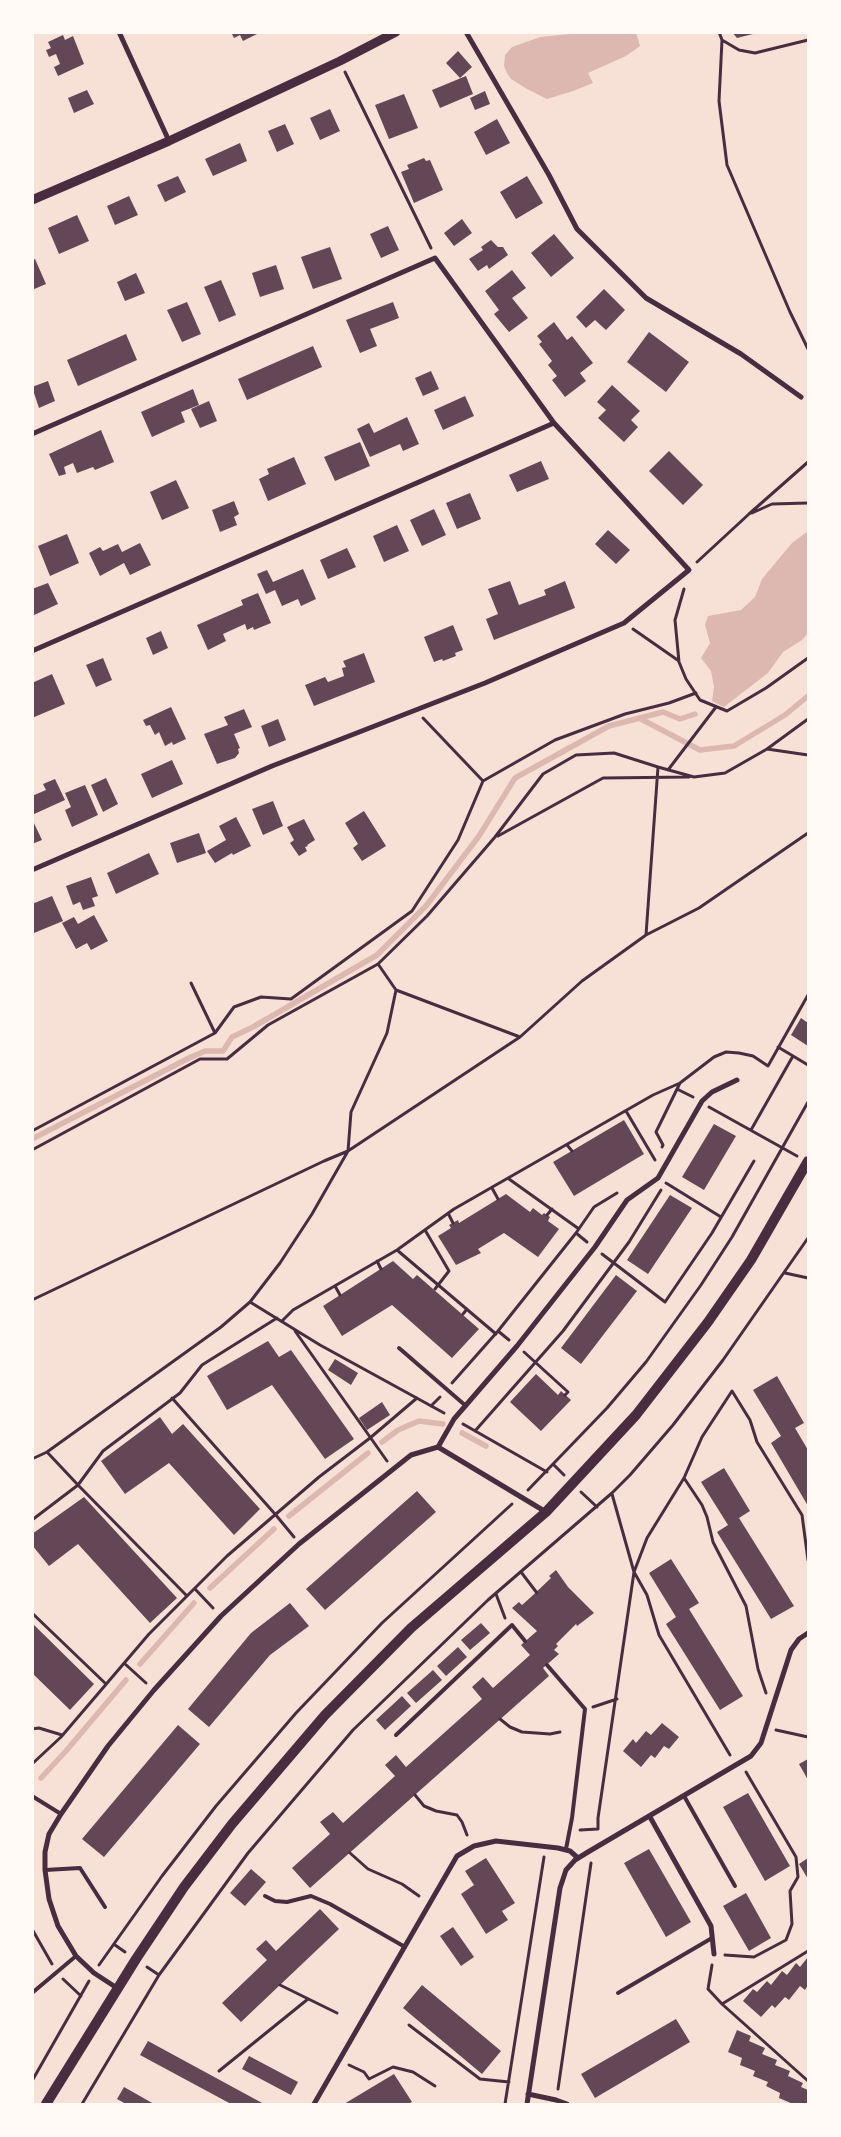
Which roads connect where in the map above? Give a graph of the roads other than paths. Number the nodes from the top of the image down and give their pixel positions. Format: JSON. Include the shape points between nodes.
{"nodes":[{"id":1,"x":119,"y":32,"type":"edge"},
{"id":2,"x":396,"y":32,"type":"edge"},
{"id":3,"x":466,"y":32,"type":"edge"},
{"id":4,"x":169,"y":141,"type":"junction"},
{"id":5,"x":32,"y":200,"type":"edge"},
{"id":6,"x":801,"y":398,"type":"dead end"},
{"id":7,"x":554,"y":423,"type":"junction"},
{"id":8,"x":32,"y":434,"type":"edge"},
{"id":9,"x":32,"y":651,"type":"edge"},
{"id":10,"x":32,"y":870,"type":"edge"},
{"id":11,"x":737,"y":1080,"type":"dead end"},
{"id":12,"x":808,"y":1161,"type":"edge"},
{"id":13,"x":399,"y":1348,"type":"dead end"},
{"id":14,"x":466,"y":1406,"type":"junction"},
{"id":15,"x":438,"y":1447,"type":"junction"},
{"id":16,"x":546,"y":1512,"type":"junction"},
{"id":17,"x":808,"y":1633,"type":"edge"},
{"id":18,"x":525,"y":1641,"type":"dead end"},
{"id":19,"x":546,"y":1665,"type":"dead end"},
{"id":20,"x":396,"y":1735,"type":"dead end"},
{"id":21,"x":32,"y":1796,"type":"edge"},
{"id":22,"x":684,"y":1796,"type":"junction"},
{"id":23,"x":61,"y":1814,"type":"junction"},
{"id":24,"x":650,"y":1816,"type":"junction"},
{"id":25,"x":566,"y":1849,"type":"junction"},
{"id":26,"x":578,"y":1858,"type":"junction"},
{"id":27,"x":45,"y":1870,"type":"junction"},
{"id":28,"x":735,"y":1886,"type":"dead end"},
{"id":29,"x":264,"y":1896,"type":"dead end"},
{"id":30,"x":105,"y":1907,"type":"dead end"},
{"id":31,"x":712,"y":1938,"type":"junction"},
{"id":32,"x":405,"y":1947,"type":"junction"},
{"id":33,"x":714,"y":1954,"type":"road end"},
{"id":34,"x":76,"y":1956,"type":"junction"},
{"id":35,"x":116,"y":1988,"type":"junction"},
{"id":36,"x":32,"y":1993,"type":"edge"},
{"id":37,"x":618,"y":1993,"type":"dead end"},
{"id":38,"x":528,"y":2094,"type":"junction"},
{"id":39,"x":46,"y":2104,"type":"edge"},
{"id":40,"x":314,"y":2104,"type":"edge"},
{"id":41,"x":527,"y":2104,"type":"edge"},
{"id":42,"x":567,"y":2104,"type":"edge"}],
"edges":[{"from":1,"to":4,"type":"street"},
{"from":2,"to":4,"type":"street","via":[[340,62]]},
{"from":3,"to":6,"type":"street","via":[[577,229],[646,298],[741,354]]},
{"from":4,"to":5,"type":"street"},
{"from":7,"to":8,"type":"street","via":[[435,258]]},
{"from":7,"to":9,"type":"street"},
{"from":7,"to":10,"type":"street","via":[[689,570],[624,623],[417,711],[272,766]]},
{"from":11,"to":14,"type":"street","via":[[712,1092],[702,1101],[658,1178],[627,1200],[595,1247]]},
{"from":12,"to":16,"type":"main road","via":[[750,1260],[676,1364],[636,1415]]},
{"from":13,"to":14,"type":"lane"},
{"from":14,"to":15,"type":"street","via":[[454,1419]]},
{"from":15,"to":16,"type":"street"},
{"from":15,"to":23,"type":"street","via":[[411,1455],[393,1469],[299,1544],[221,1616],[108,1746]]},
{"from":16,"to":35,"type":"main road","via":[[411,1628],[325,1715],[232,1824],[184,1887]]},
{"from":17,"to":22,"type":"street","via":[[791,1650],[761,1743],[751,1756]]},
{"from":18,"to":20,"type":"lane","via":[[512,1625]]},
{"from":19,"to":25,"type":"lane","via":[[585,1709]]},
{"from":21,"to":23,"type":"lane"},
{"from":22,"to":24,"type":"street"},
{"from":22,"to":28,"type":"lane"},
{"from":23,"to":27,"type":"street","via":[[49,1834]]},
{"from":24,"to":26,"type":"street"},
{"from":24,"to":31,"type":"street","via":[[711,1926]]},
{"from":25,"to":26,"type":"street"},
{"from":25,"to":32,"type":"street","via":[[496,1841],[474,1846],[457,1856]]},
{"from":26,"to":38,"type":"street","via":[[566,1870],[560,1888]]},
{"from":27,"to":30,"type":"lane","via":[[80,1868]]},
{"from":27,"to":34,"type":"street","via":[[49,1899],[58,1926]]},
{"from":29,"to":32,"type":"lane","via":[[287,1902],[311,1896]]},
{"from":31,"to":33,"type":"street"},
{"from":31,"to":37,"type":"lane"},
{"from":32,"to":40,"type":"street"},
{"from":34,"to":35,"type":"street"},
{"from":34,"to":36,"type":"lane"},
{"from":35,"to":39,"type":"main road"},
{"from":38,"to":41,"type":"street"},
{"from":38,"to":42,"type":"street"}]}
